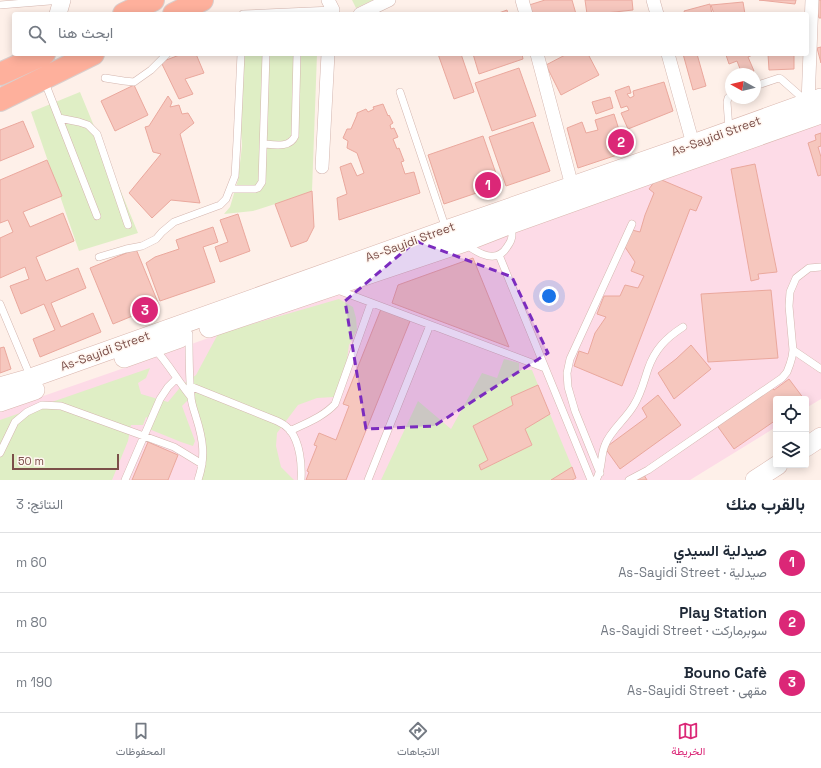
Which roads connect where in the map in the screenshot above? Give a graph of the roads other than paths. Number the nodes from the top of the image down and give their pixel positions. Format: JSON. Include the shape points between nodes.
{"nodes":[{"id":1,"x":62,"y":0,"type":"edge"},
{"id":2,"x":153,"y":0,"type":"edge"},
{"id":3,"x":202,"y":0,"type":"edge"},
{"id":4,"x":389,"y":0,"type":"edge"},
{"id":5,"x":522,"y":0,"type":"edge"},
{"id":6,"x":653,"y":0,"type":"edge"},
{"id":7,"x":812,"y":0,"type":"edge"},
{"id":8,"x":0,"y":5,"type":"edge"},
{"id":9,"x":331,"y":8,"type":"edge"},
{"id":10,"x":59,"y":12,"type":"edge"},
{"id":11,"x":128,"y":12,"type":"edge"},
{"id":12,"x":178,"y":12,"type":"edge"},
{"id":13,"x":304,"y":12,"type":"edge"},
{"id":14,"x":364,"y":12,"type":"edge"},
{"id":15,"x":525,"y":12,"type":"edge"},
{"id":16,"x":656,"y":12,"type":"edge"},
{"id":17,"x":36,"y":56,"type":"edge"},
{"id":18,"x":89,"y":56,"type":"edge"},
{"id":19,"x":165,"y":56,"type":"edge"},
{"id":20,"x":241,"y":56,"type":"edge"},
{"id":21,"x":266,"y":56,"type":"edge"},
{"id":22,"x":296,"y":56,"type":"edge"},
{"id":23,"x":328,"y":56,"type":"edge"},
{"id":24,"x":538,"y":56,"type":"edge"},
{"id":25,"x":669,"y":56,"type":"edge"},
{"id":26,"x":0,"y":74,"type":"edge"},
{"id":27,"x":44,"y":78,"type":"junction"},
{"id":28,"x":105,"y":78,"type":"dead end"},
{"id":29,"x":761,"y":84,"type":"edge"},
{"id":30,"x":400,"y":92,"type":"dead end"},
{"id":31,"x":0,"y":100,"type":"edge"},
{"id":32,"x":727,"y":104,"type":"edge"},
{"id":33,"x":817,"y":105,"type":"edge"},
{"id":34,"x":59,"y":118,"type":"junction"},
{"id":35,"x":729,"y":131,"type":"junction"},
{"id":36,"x":264,"y":144,"type":"junction"},
{"id":37,"x":694,"y":144,"type":"junction"},
{"id":38,"x":322,"y":167,"type":"dead end"},
{"id":39,"x":572,"y":186,"type":"junction"},
{"id":40,"x":230,"y":189,"type":"junction"},
{"id":41,"x":97,"y":216,"type":"dead end"},
{"id":42,"x":511,"y":224,"type":"junction"},
{"id":43,"x":632,"y":224,"type":"dead end"},
{"id":44,"x":128,"y":225,"type":"dead end"},
{"id":45,"x":446,"y":230,"type":"junction"},
{"id":46,"x":464,"y":242,"type":"junction"},
{"id":47,"x":499,"y":255,"type":"junction"},
{"id":48,"x":99,"y":257,"type":"dead end"},
{"id":49,"x":821,"y":267,"type":"edge"},
{"id":50,"x":330,"y":287,"type":"junction"},
{"id":51,"x":371,"y":303,"type":"junction"},
{"id":52,"x":0,"y":304,"type":"edge"},
{"id":53,"x":430,"y":325,"type":"junction"},
{"id":54,"x":683,"y":327,"type":"dead end"},
{"id":55,"x":189,"y":334,"type":"junction"},
{"id":56,"x":154,"y":348,"type":"junction"},
{"id":57,"x":793,"y":350,"type":"junction"},
{"id":58,"x":545,"y":368,"type":"junction"},
{"id":59,"x":821,"y":369,"type":"edge"},
{"id":60,"x":31,"y":378,"type":"junction"},
{"id":61,"x":176,"y":379,"type":"junction"},
{"id":62,"x":190,"y":386,"type":"junction"},
{"id":63,"x":0,"y":388,"type":"edge"},
{"id":64,"x":191,"y":398,"type":"junction"},
{"id":65,"x":0,"y":402,"type":"edge"},
{"id":66,"x":290,"y":431,"type":"junction"},
{"id":67,"x":144,"y":436,"type":"junction"},
{"id":68,"x":821,"y":437,"type":"edge"},
{"id":69,"x":809,"y":445,"type":"edge"},
{"id":70,"x":0,"y":453,"type":"edge"},
{"id":71,"x":202,"y":464,"type":"junction"},
{"id":72,"x":600,"y":473,"type":"junction"},
{"id":73,"x":125,"y":480,"type":"edge"},
{"id":74,"x":198,"y":480,"type":"edge"},
{"id":75,"x":301,"y":480,"type":"edge"},
{"id":76,"x":368,"y":480,"type":"edge"},
{"id":77,"x":591,"y":480,"type":"edge"},
{"id":78,"x":596,"y":480,"type":"edge"},
{"id":79,"x":630,"y":480,"type":"edge"}],
"edges":[{"from":1,"to":8,"type":"lane"},
{"from":1,"to":10,"type":"street"},
{"from":2,"to":11,"type":"highway"},
{"from":3,"to":12,"type":"highway"},
{"from":4,"to":14,"type":"street"},
{"from":5,"to":15,"type":"street"},
{"from":6,"to":16,"type":"street"},
{"from":7,"to":33,"type":"street"},
{"from":9,"to":13,"type":"lane"},
{"from":17,"to":26,"type":"highway"},
{"from":18,"to":27,"type":"highway"},
{"from":19,"to":28,"type":"lane","via":[[134,82]]},
{"from":20,"to":40,"type":"lane","via":[[238,141],[235,176]]},
{"from":21,"to":36,"type":"lane"},
{"from":22,"to":36,"type":"lane","via":[[295,136],[290,143]]},
{"from":23,"to":38,"type":"street"},
{"from":24,"to":39,"type":"street"},
{"from":25,"to":37,"type":"street"},
{"from":27,"to":31,"type":"highway"},
{"from":27,"to":34,"type":"lane"},
{"from":29,"to":33,"type":"lane","via":[[781,79]]},
{"from":30,"to":45,"type":"lane"},
{"from":32,"to":35,"type":"lane"},
{"from":33,"to":35,"type":"main road","name":"As-Sayidi Street"},
{"from":33,"to":42,"type":"main road","name":"As-Sayidi Street","via":[[669,167]]},
{"from":34,"to":41,"type":"lane"},
{"from":34,"to":44,"type":"lane","via":[[79,122],[97,134]]},
{"from":35,"to":37,"type":"main road","name":"As-Sayidi Street"},
{"from":36,"to":40,"type":"lane","via":[[261,185],[255,190]]},
{"from":37,"to":39,"type":"main road","name":"As-Sayidi Street"},
{"from":39,"to":45,"type":"main road","name":"As-Sayidi Street"},
{"from":40,"to":48,"type":"lane","via":[[220,205],[174,222],[156,239],[142,246]]},
{"from":42,"to":46,"type":"main road","name":"As-Sayidi Street"},
{"from":42,"to":47,"type":"lane","via":[[512,236],[509,244]]},
{"from":43,"to":72,"type":"lane","via":[[570,359],[568,373],[568,387],[573,405]]},
{"from":45,"to":60,"type":"main road","name":"As-Sayidi Street"},
{"from":46,"to":47,"type":"lane","via":[[482,254]]},
{"from":46,"to":50,"type":"main road","name":"As-Sayidi Street"},
{"from":47,"to":58,"type":"lane"},
{"from":49,"to":57,"type":"lane","via":[[809,268],[796,278],[790,292]]},
{"from":50,"to":51,"type":"lane"},
{"from":50,"to":55,"type":"main road","name":"As-Sayidi Street"},
{"from":51,"to":53,"type":"lane"},
{"from":51,"to":66,"type":"lane","via":[[335,404],[329,411]]},
{"from":52,"to":60,"type":"lane"},
{"from":53,"to":58,"type":"lane"},
{"from":53,"to":76,"type":"lane"},
{"from":54,"to":72,"type":"lane","via":[[667,338],[654,356],[638,398],[605,443]]},
{"from":55,"to":56,"type":"main road","name":"As-Sayidi Street"},
{"from":55,"to":62,"type":"lane"},
{"from":56,"to":61,"type":"lane"},
{"from":56,"to":65,"type":"main road","name":"As-Sayidi Street"},
{"from":57,"to":59,"type":"lane"},
{"from":57,"to":79,"type":"lane","via":[[787,372],[782,378]]},
{"from":58,"to":77,"type":"lane"},
{"from":60,"to":63,"type":"main road","name":"As-Sayidi Street"},
{"from":61,"to":64,"type":"lane"},
{"from":61,"to":67,"type":"lane","via":[[163,392]]},
{"from":62,"to":64,"type":"lane"},
{"from":62,"to":66,"type":"lane","via":[[277,421]]},
{"from":64,"to":71,"type":"lane","via":[[203,443]]},
{"from":66,"to":75,"type":"lane","via":[[298,447]]},
{"from":67,"to":70,"type":"lane","via":[[61,406],[42,406],[27,412],[15,422]]},
{"from":67,"to":71,"type":"lane","via":[[174,448]]},
{"from":67,"to":73,"type":"lane"},
{"from":68,"to":69,"type":"main road"},
{"from":71,"to":74,"type":"lane"},
{"from":72,"to":78,"type":"lane"}]}
